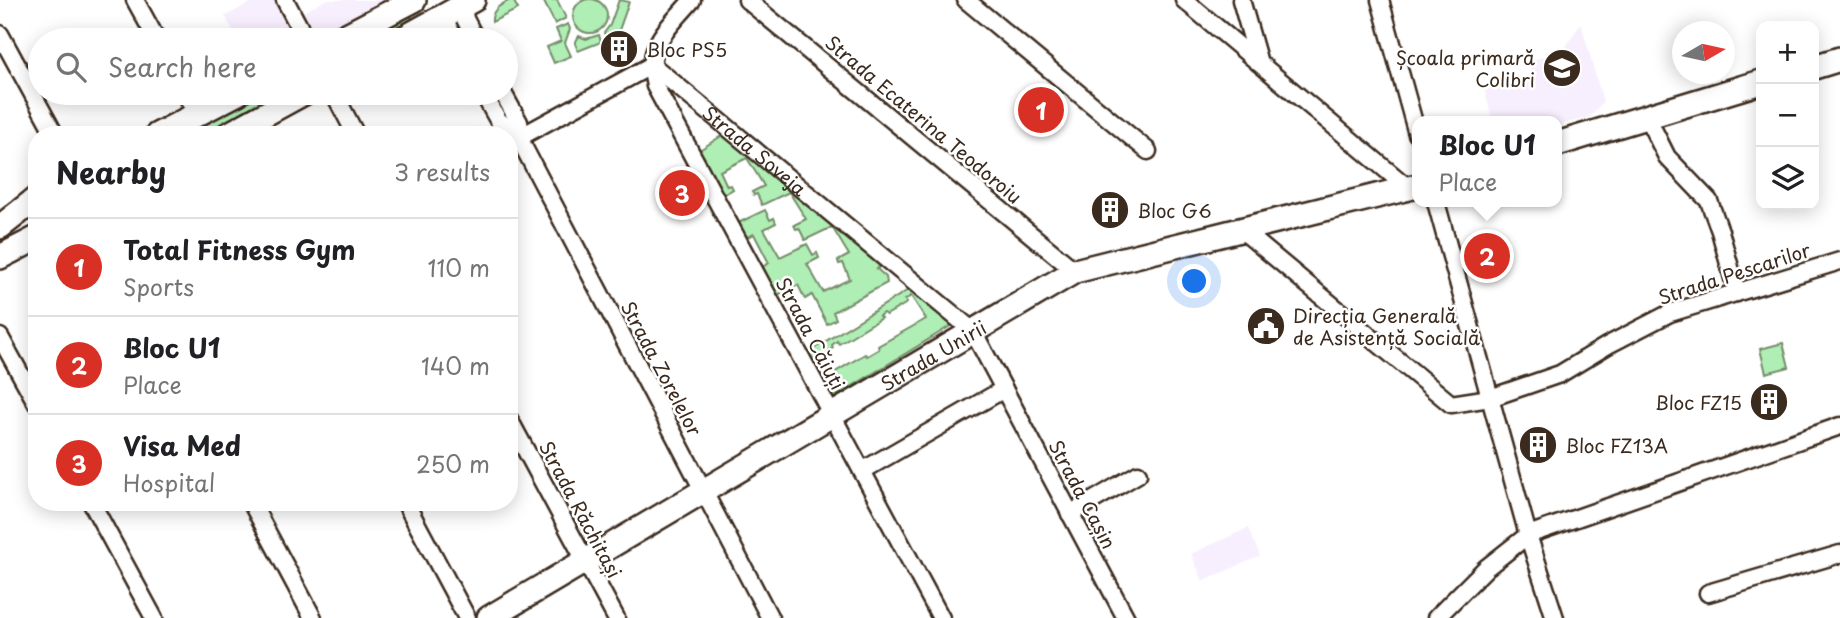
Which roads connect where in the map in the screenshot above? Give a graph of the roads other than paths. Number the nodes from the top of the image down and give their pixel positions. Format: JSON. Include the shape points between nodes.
{"nodes":[{"id":1,"x":135,"y":0,"type":"edge"},
{"id":2,"x":285,"y":0,"type":"edge"},
{"id":3,"x":414,"y":0,"type":"edge"},
{"id":4,"x":692,"y":0,"type":"edge"},
{"id":5,"x":747,"y":0,"type":"edge"},
{"id":6,"x":966,"y":0,"type":"edge"},
{"id":7,"x":1184,"y":0,"type":"edge"},
{"id":8,"x":1241,"y":0,"type":"edge"},
{"id":9,"x":1380,"y":0,"type":"edge"},
{"id":10,"x":456,"y":4,"type":"edge"},
{"id":11,"x":150,"y":28,"type":"edge"},
{"id":12,"x":300,"y":28,"type":"edge"},
{"id":13,"x":360,"y":28,"type":"edge"},
{"id":14,"x":419,"y":28,"type":"edge"},
{"id":15,"x":455,"y":28,"type":"edge"},
{"id":16,"x":470,"y":28,"type":"edge"},
{"id":17,"x":0,"y":34,"type":"edge"},
{"id":18,"x":1840,"y":59,"type":"edge"},
{"id":19,"x":1259,"y":63,"type":"junction"},
{"id":20,"x":652,"y":65,"type":"junction"},
{"id":21,"x":1819,"y":65,"type":"edge"},
{"id":22,"x":1756,"y":84,"type":"edge"},
{"id":23,"x":28,"y":85,"type":"edge"},
{"id":24,"x":39,"y":105,"type":"edge"},
{"id":25,"x":192,"y":105,"type":"edge"},
{"id":26,"x":215,"y":105,"type":"edge"},
{"id":27,"x":282,"y":105,"type":"edge"},
{"id":28,"x":340,"y":105,"type":"edge"},
{"id":29,"x":490,"y":105,"type":"edge"},
{"id":30,"x":510,"y":105,"type":"edge"},
{"id":31,"x":197,"y":114,"type":"junction"},
{"id":32,"x":1412,"y":116,"type":"edge"},
{"id":33,"x":1647,"y":117,"type":"junction"},
{"id":34,"x":50,"y":126,"type":"edge"},
{"id":35,"x":174,"y":126,"type":"edge"},
{"id":36,"x":244,"y":126,"type":"edge"},
{"id":37,"x":351,"y":126,"type":"edge"},
{"id":38,"x":506,"y":126,"type":"edge"},
{"id":39,"x":520,"y":137,"type":"junction"},
{"id":40,"x":1562,"y":142,"type":"edge"},
{"id":41,"x":1148,"y":151,"type":"dead end"},
{"id":42,"x":1412,"y":186,"type":"edge"},
{"id":43,"x":1412,"y":187,"type":"edge"},
{"id":44,"x":28,"y":202,"type":"edge"},
{"id":45,"x":28,"y":204,"type":"edge"},
{"id":46,"x":1437,"y":207,"type":"edge"},
{"id":47,"x":0,"y":219,"type":"edge"},
{"id":48,"x":0,"y":227,"type":"edge"},
{"id":49,"x":1242,"y":230,"type":"junction"},
{"id":50,"x":28,"y":243,"type":"edge"},
{"id":51,"x":0,"y":257,"type":"edge"},
{"id":52,"x":1840,"y":261,"type":"edge"},
{"id":53,"x":1075,"y":271,"type":"junction"},
{"id":54,"x":1737,"y":293,"type":"junction"},
{"id":55,"x":973,"y":331,"type":"junction"},
{"id":56,"x":0,"y":337,"type":"edge"},
{"id":57,"x":28,"y":388,"type":"edge"},
{"id":58,"x":1004,"y":389,"type":"junction"},
{"id":59,"x":1490,"y":398,"type":"junction"},
{"id":60,"x":831,"y":414,"type":"junction"},
{"id":61,"x":1840,"y":426,"type":"edge"},
{"id":62,"x":518,"y":436,"type":"edge"},
{"id":63,"x":862,"y":471,"type":"junction"},
{"id":64,"x":1138,"y":474,"type":"dead end"},
{"id":65,"x":703,"y":490,"type":"junction"},
{"id":66,"x":96,"y":511,"type":"edge"},
{"id":67,"x":256,"y":511,"type":"edge"},
{"id":68,"x":410,"y":511,"type":"edge"},
{"id":69,"x":1070,"y":514,"type":"junction"},
{"id":70,"x":1528,"y":535,"type":"junction"},
{"id":71,"x":1840,"y":554,"type":"edge"},
{"id":72,"x":585,"y":560,"type":"junction"},
{"id":73,"x":1708,"y":593,"type":"dead end"},
{"id":74,"x":154,"y":618,"type":"edge"},
{"id":75,"x":313,"y":618,"type":"edge"},
{"id":76,"x":467,"y":618,"type":"edge"},
{"id":77,"x":489,"y":618,"type":"edge"},
{"id":78,"x":616,"y":618,"type":"edge"},
{"id":79,"x":770,"y":618,"type":"edge"},
{"id":80,"x":941,"y":618,"type":"edge"},
{"id":81,"x":1125,"y":618,"type":"edge"},
{"id":82,"x":1436,"y":618,"type":"edge"},
{"id":83,"x":1555,"y":618,"type":"edge"}],
"edges":[{"from":1,"to":11,"type":"street"},
{"from":2,"to":12,"type":"street"},
{"from":3,"to":13,"type":"street"},
{"from":4,"to":20,"type":"street","via":[[655,46]]},
{"from":5,"to":53,"type":"street","name":"Strada Ecaterina Teodoroiu"},
{"from":6,"to":41,"type":"street"},
{"from":7,"to":19,"type":"street"},
{"from":8,"to":19,"type":"street"},
{"from":9,"to":32,"type":"street"},
{"from":10,"to":14,"type":"street"},
{"from":10,"to":15,"type":"street"},
{"from":10,"to":16,"type":"street"},
{"from":17,"to":23,"type":"street"},
{"from":18,"to":21,"type":"street"},
{"from":19,"to":42,"type":"street"},
{"from":20,"to":39,"type":"street"},
{"from":20,"to":55,"type":"street","name":"Strada Soveja"},
{"from":20,"to":60,"type":"street","name":"Strada Căiuți","via":[[655,86]]},
{"from":22,"to":33,"type":"street"},
{"from":24,"to":34,"type":"street"},
{"from":25,"to":31,"type":"street"},
{"from":26,"to":31,"type":"street"},
{"from":27,"to":36,"type":"street"},
{"from":28,"to":37,"type":"street"},
{"from":29,"to":38,"type":"street","name":"Strada Zorelelor"},
{"from":30,"to":39,"type":"street","name":"Strada Zorelelor","via":[[519,122]]},
{"from":31,"to":35,"type":"street"},
{"from":33,"to":40,"type":"street"},
{"from":33,"to":54,"type":"street","via":[[1667,157],[1709,201]]},
{"from":39,"to":65,"type":"street","name":"Strada Zorelelor"},
{"from":43,"to":49,"type":"street","name":"Strada Unirii"},
{"from":44,"to":47,"type":"street"},
{"from":45,"to":48,"type":"street"},
{"from":46,"to":59,"type":"street"},
{"from":49,"to":53,"type":"street","name":"Strada Unirii"},
{"from":49,"to":59,"type":"street","name":"Strada Pescarilor","via":[[1451,404]]},
{"from":50,"to":51,"type":"street"},
{"from":52,"to":54,"type":"street","name":"Strada Pescarilor"},
{"from":53,"to":55,"type":"street","name":"Strada Unirii"},
{"from":54,"to":59,"type":"street","name":"Strada Pescarilor","via":[[1671,313],[1560,374]]},
{"from":55,"to":58,"type":"street","name":"Strada Cașin"},
{"from":55,"to":60,"type":"street","name":"Strada Unirii"},
{"from":56,"to":57,"type":"street"},
{"from":58,"to":63,"type":"street"},
{"from":58,"to":69,"type":"street","name":"Strada Cașin"},
{"from":59,"to":70,"type":"street"},
{"from":60,"to":63,"type":"street","name":"Strada Căiuți"},
{"from":60,"to":65,"type":"street","name":"Strada Unirii"},
{"from":61,"to":70,"type":"street"},
{"from":62,"to":72,"type":"street","name":"Strada Răchitași"},
{"from":63,"to":80,"type":"street","name":"Strada Căiuți"},
{"from":64,"to":69,"type":"street"},
{"from":65,"to":72,"type":"street","name":"Strada Unirii"},
{"from":65,"to":79,"type":"street","name":"Strada Zorelelor"},
{"from":66,"to":74,"type":"street"},
{"from":67,"to":75,"type":"street"},
{"from":68,"to":76,"type":"street"},
{"from":69,"to":81,"type":"street","name":"Strada Cașin"},
{"from":70,"to":82,"type":"street","via":[[1486,568]]},
{"from":70,"to":83,"type":"street"},
{"from":71,"to":73,"type":"street"},
{"from":72,"to":77,"type":"street","name":"Strada Unirii"},
{"from":72,"to":78,"type":"street","name":"Strada Răchitași"}]}
